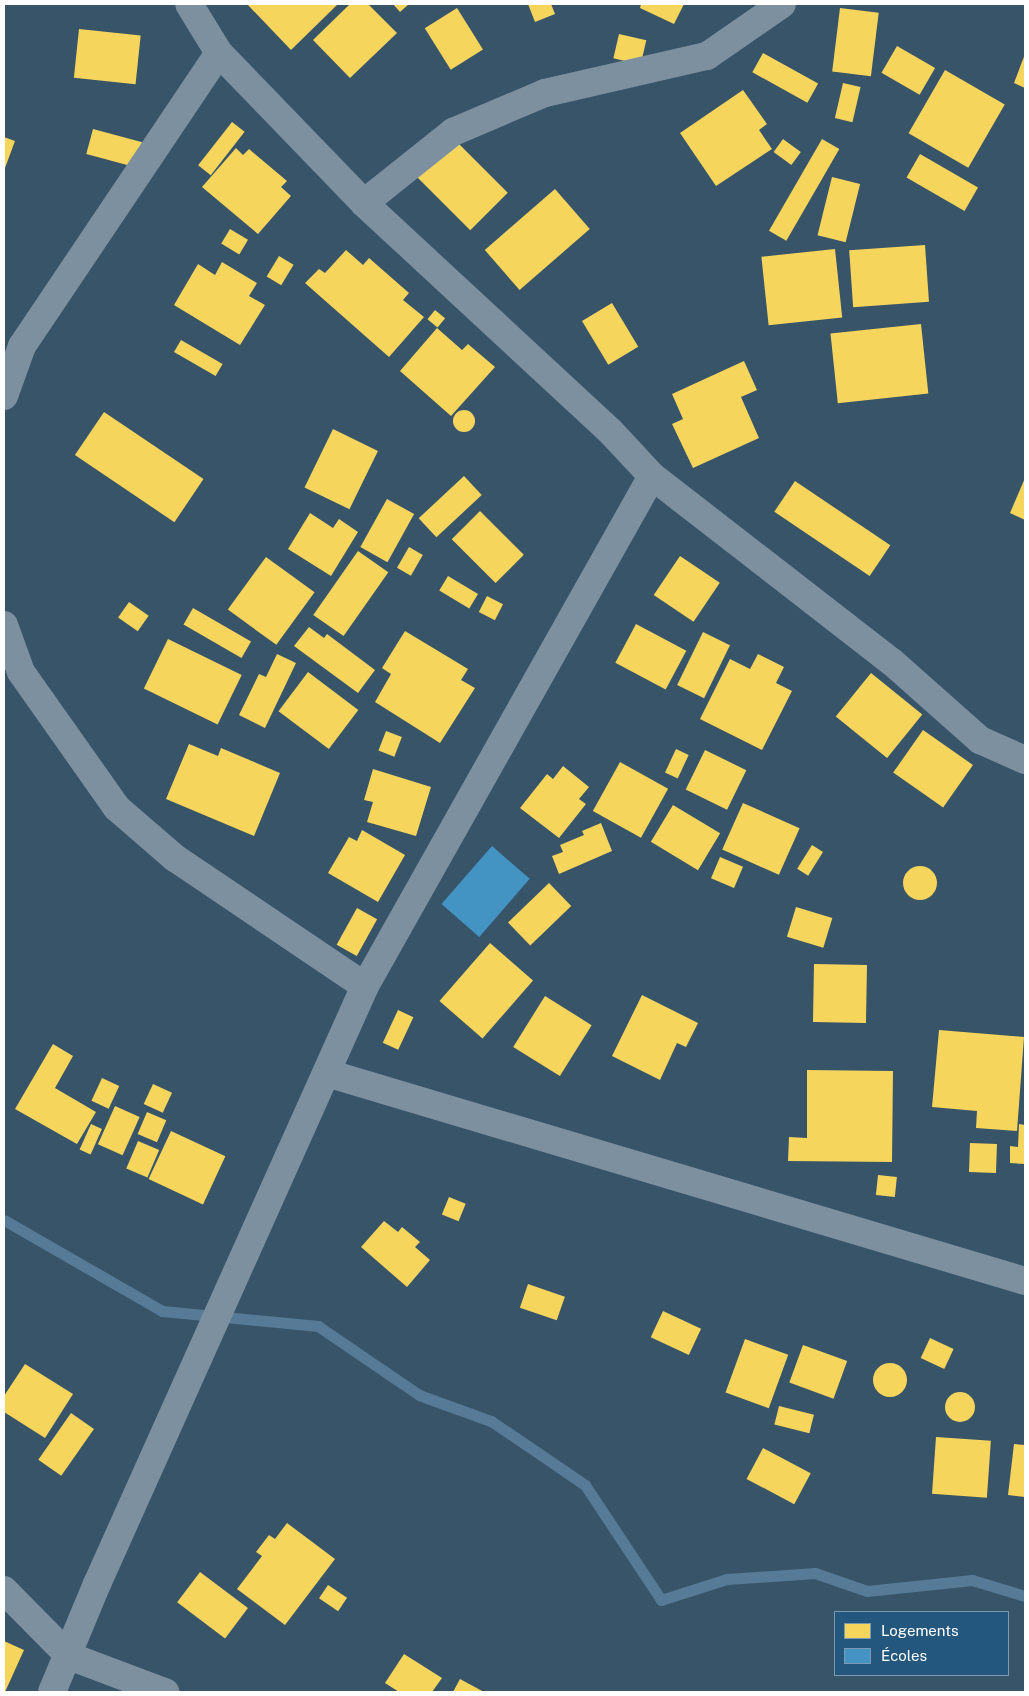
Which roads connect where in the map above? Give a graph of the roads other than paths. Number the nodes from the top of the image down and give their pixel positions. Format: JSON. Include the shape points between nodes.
{"nodes":[{"id":1,"x":189,"y":4,"type":"edge"},
{"id":2,"x":782,"y":4,"type":"edge"},
{"id":3,"x":219,"y":52,"type":"junction"},
{"id":4,"x":364,"y":203,"type":"junction"},
{"id":5,"x":13,"y":341,"type":"edge"},
{"id":6,"x":4,"y":396,"type":"edge"},
{"id":7,"x":652,"y":476,"type":"junction"},
{"id":8,"x":4,"y":625,"type":"edge"},
{"id":9,"x":1025,"y":760,"type":"edge"},
{"id":10,"x":365,"y":986,"type":"junction"},
{"id":11,"x":327,"y":1073,"type":"junction"},
{"id":12,"x":1025,"y":1281,"type":"edge"},
{"id":13,"x":4,"y":1590,"type":"edge"},
{"id":14,"x":69,"y":1656,"type":"junction"},
{"id":15,"x":52,"y":1692,"type":"edge"},
{"id":16,"x":165,"y":1692,"type":"edge"}],
"edges":[{"from":1,"to":3,"type":"street"},
{"from":2,"to":4,"type":"street","via":[[707,56],[545,93],[453,132]]},
{"from":3,"to":4,"type":"street"},
{"from":3,"to":5,"type":"street"},
{"from":4,"to":7,"type":"street","via":[[610,431]]},
{"from":5,"to":6,"type":"street"},
{"from":7,"to":9,"type":"street","via":[[892,662],[980,740]]},
{"from":7,"to":10,"type":"street"},
{"from":8,"to":10,"type":"street","via":[[20,672],[117,808],[175,858]]},
{"from":10,"to":11,"type":"street"},
{"from":11,"to":12,"type":"street"},
{"from":11,"to":14,"type":"street","via":[[97,1584]]},
{"from":13,"to":14,"type":"street"},
{"from":14,"to":15,"type":"street"},
{"from":14,"to":16,"type":"street"}]}
